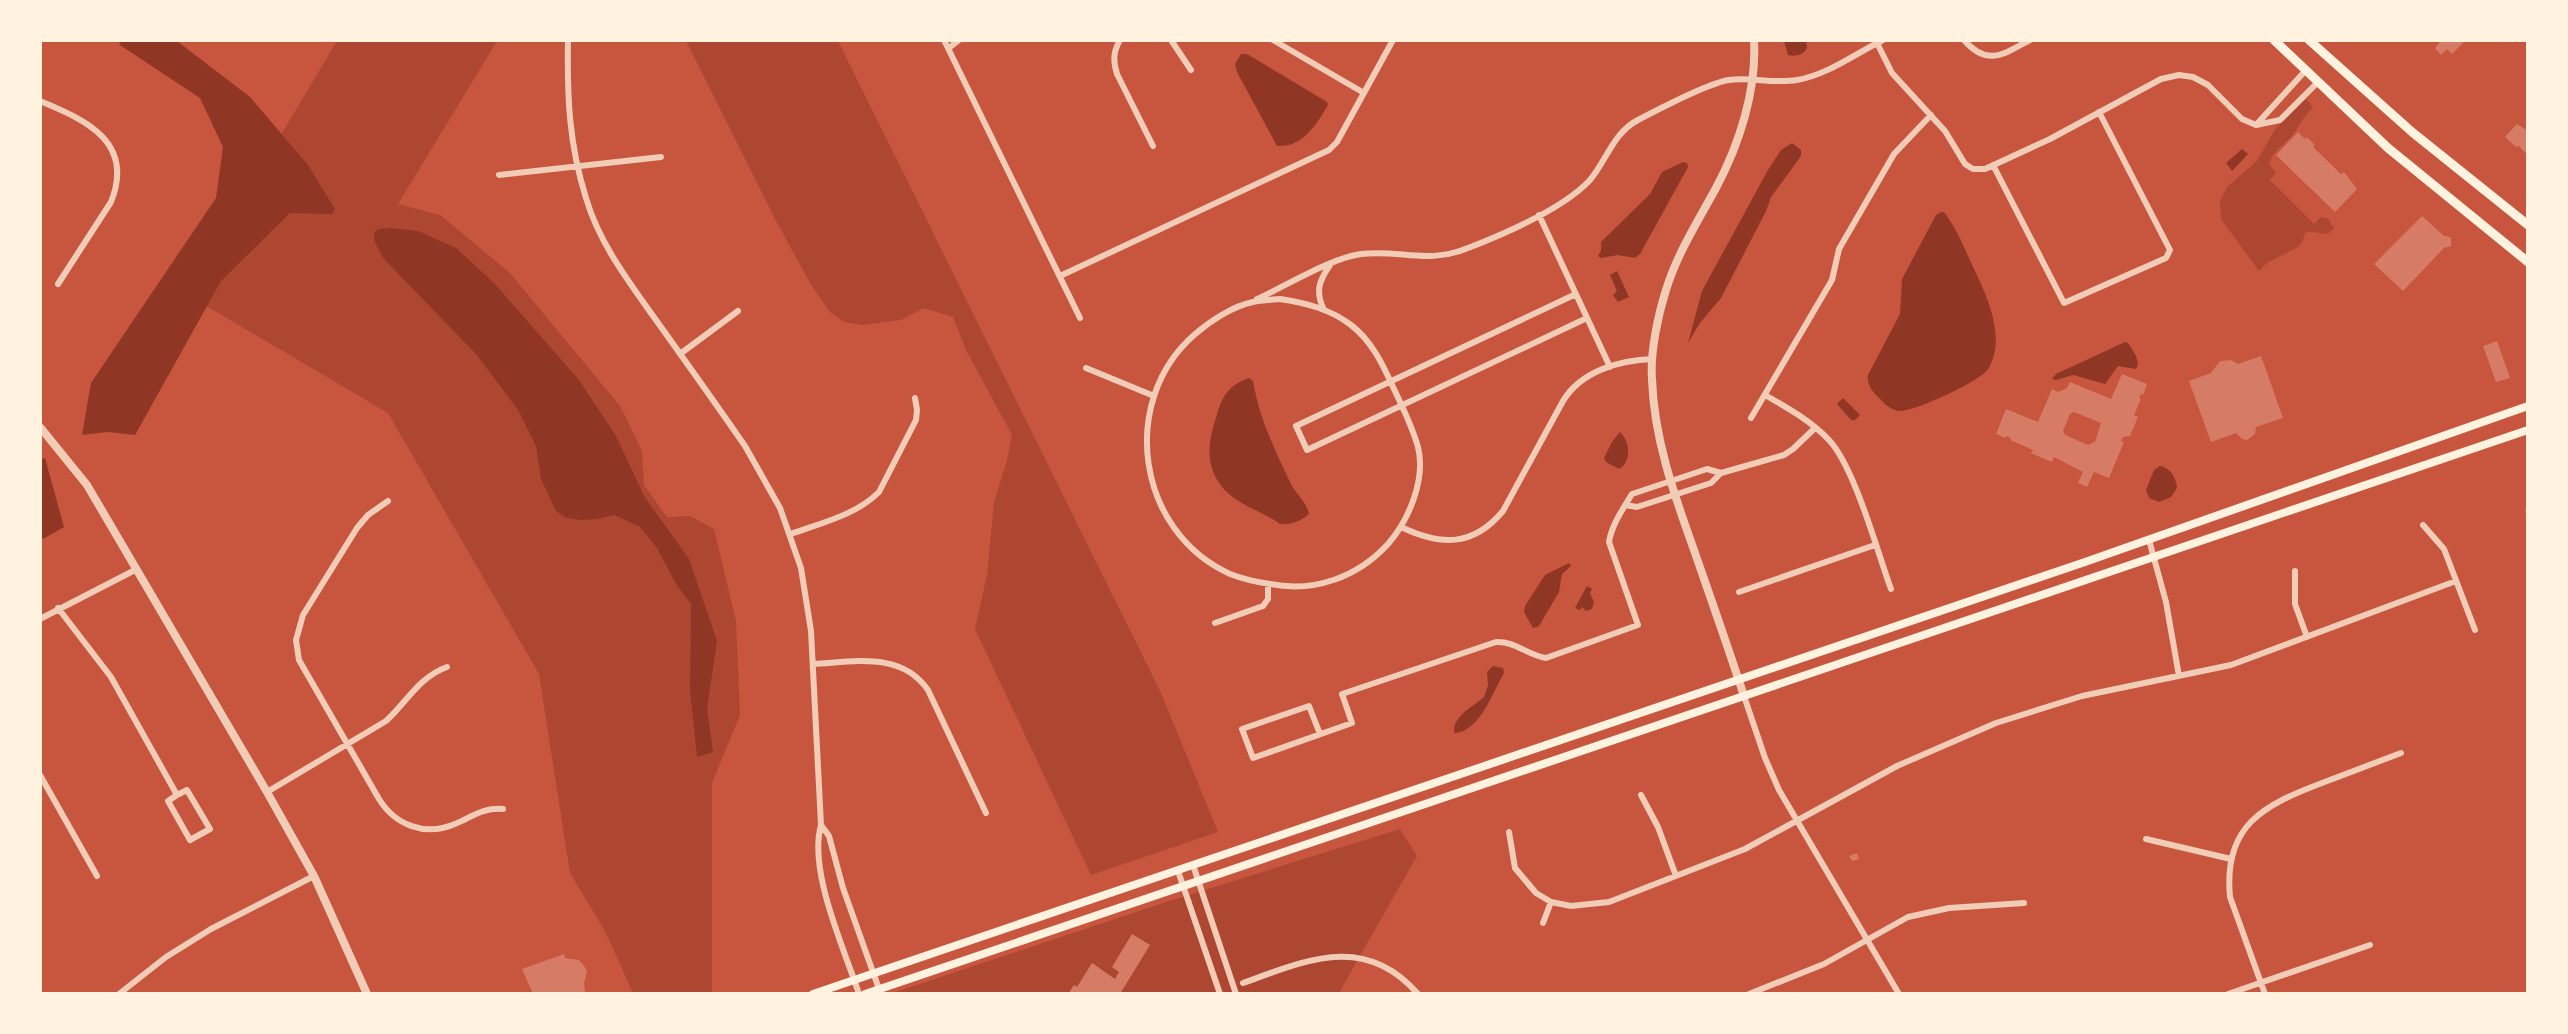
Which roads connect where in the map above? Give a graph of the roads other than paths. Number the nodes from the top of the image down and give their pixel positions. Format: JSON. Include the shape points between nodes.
{"nodes":[{"id":1,"x":568,"y":40,"type":"edge"},
{"id":2,"x":944,"y":40,"type":"edge"},
{"id":3,"x":959,"y":40,"type":"edge"},
{"id":4,"x":1120,"y":40,"type":"edge"},
{"id":5,"x":1171,"y":40,"type":"edge"},
{"id":6,"x":1273,"y":40,"type":"edge"},
{"id":7,"x":1393,"y":40,"type":"edge"},
{"id":8,"x":1754,"y":40,"type":"edge"},
{"id":9,"x":1964,"y":40,"type":"edge"},
{"id":10,"x":2030,"y":40,"type":"edge"},
{"id":11,"x":2274,"y":40,"type":"edge"},
{"id":12,"x":2309,"y":40,"type":"edge"},
{"id":13,"x":1879,"y":41,"type":"edge"},
{"id":14,"x":949,"y":48,"type":"junction"},
{"id":15,"x":1191,"y":70,"type":"dead end"},
{"id":16,"x":2306,"y":70,"type":"junction"},
{"id":17,"x":1751,"y":78,"type":"junction"},
{"id":18,"x":2318,"y":82,"type":"junction"},
{"id":19,"x":1364,"y":93,"type":"junction"},
{"id":20,"x":40,"y":100,"type":"edge"},
{"id":21,"x":2099,"y":112,"type":"junction"},
{"id":22,"x":1931,"y":115,"type":"junction"},
{"id":23,"x":2256,"y":125,"type":"junction"},
{"id":24,"x":1153,"y":146,"type":"dead end"},
{"id":25,"x":661,"y":157,"type":"dead end"},
{"id":26,"x":1993,"y":165,"type":"junction"},
{"id":27,"x":577,"y":167,"type":"junction"},
{"id":28,"x":499,"y":175,"type":"dead end"},
{"id":29,"x":1539,"y":215,"type":"junction"},
{"id":30,"x":2528,"y":225,"type":"edge"},
{"id":31,"x":2528,"y":262,"type":"edge"},
{"id":32,"x":1330,"y":264,"type":"junction"},
{"id":33,"x":1060,"y":276,"type":"junction"},
{"id":34,"x":58,"y":284,"type":"dead end"},
{"id":35,"x":1576,"y":294,"type":"junction"},
{"id":36,"x":1251,"y":302,"type":"junction"},
{"id":37,"x":1324,"y":310,"type":"junction"},
{"id":38,"x":738,"y":311,"type":"dead end"},
{"id":39,"x":1080,"y":318,"type":"dead end"},
{"id":40,"x":1587,"y":318,"type":"junction"},
{"id":41,"x":680,"y":354,"type":"junction"},
{"id":42,"x":1653,"y":359,"type":"junction"},
{"id":43,"x":1610,"y":367,"type":"junction"},
{"id":44,"x":1086,"y":369,"type":"dead end"},
{"id":45,"x":1390,"y":381,"type":"junction"},
{"id":46,"x":1765,"y":395,"type":"junction"},
{"id":47,"x":1154,"y":396,"type":"junction"},
{"id":48,"x":915,"y":398,"type":"dead end"},
{"id":49,"x":1402,"y":405,"type":"junction"},
{"id":50,"x":2528,"y":406,"type":"edge"},
{"id":51,"x":1751,"y":418,"type":"dead end"},
{"id":52,"x":40,"y":427,"type":"edge"},
{"id":53,"x":1815,"y":428,"type":"junction"},
{"id":54,"x":2528,"y":430,"type":"edge"},
{"id":55,"x":1720,"y":473,"type":"junction"},
{"id":56,"x":1671,"y":481,"type":"junction"},
{"id":57,"x":1675,"y":495,"type":"junction"},
{"id":58,"x":388,"y":501,"type":"dead end"},
{"id":59,"x":1625,"y":505,"type":"junction"},
{"id":60,"x":2423,"y":525,"type":"dead end"},
{"id":61,"x":1401,"y":527,"type":"junction"},
{"id":62,"x":791,"y":534,"type":"junction"},
{"id":63,"x":2149,"y":540,"type":"junction"},
{"id":64,"x":1875,"y":545,"type":"junction"},
{"id":65,"x":2153,"y":557,"type":"junction"},
{"id":66,"x":137,"y":568,"type":"junction"},
{"id":67,"x":2295,"y":571,"type":"dead end"},
{"id":68,"x":2456,"y":581,"type":"junction"},
{"id":69,"x":1268,"y":584,"type":"junction"},
{"id":70,"x":1891,"y":589,"type":"dead end"},
{"id":71,"x":1739,"y":592,"type":"dead end"},
{"id":72,"x":58,"y":608,"type":"junction"},
{"id":73,"x":40,"y":619,"type":"edge"},
{"id":74,"x":1215,"y":623,"type":"dead end"},
{"id":75,"x":2475,"y":630,"type":"dead end"},
{"id":76,"x":2307,"y":637,"type":"junction"},
{"id":77,"x":813,"y":664,"type":"junction"},
{"id":78,"x":447,"y":667,"type":"dead end"},
{"id":79,"x":2179,"y":676,"type":"junction"},
{"id":80,"x":1739,"y":679,"type":"junction"},
{"id":81,"x":1744,"y":696,"type":"junction"},
{"id":82,"x":1320,"y":734,"type":"junction"},
{"id":83,"x":347,"y":745,"type":"junction"},
{"id":84,"x":2401,"y":753,"type":"dead end"},
{"id":85,"x":40,"y":775,"type":"edge"},
{"id":86,"x":267,"y":792,"type":"junction"},
{"id":87,"x":177,"y":795,"type":"junction"},
{"id":88,"x":1641,"y":795,"type":"dead end"},
{"id":89,"x":503,"y":809,"type":"dead end"},
{"id":90,"x":986,"y":813,"type":"dead end"},
{"id":91,"x":1797,"y":822,"type":"junction"},
{"id":92,"x":821,"y":825,"type":"junction"},
{"id":93,"x":1509,"y":832,"type":"dead end"},
{"id":94,"x":2146,"y":839,"type":"dead end"},
{"id":95,"x":2231,"y":859,"type":"junction"},
{"id":96,"x":1193,"y":866,"type":"junction"},
{"id":97,"x":1178,"y":871,"type":"junction"},
{"id":98,"x":97,"y":876,"type":"dead end"},
{"id":99,"x":314,"y":876,"type":"junction"},
{"id":100,"x":1676,"y":876,"type":"junction"},
{"id":101,"x":1198,"y":881,"type":"junction"},
{"id":102,"x":1184,"y":887,"type":"junction"},
{"id":103,"x":1551,"y":902,"type":"junction"},
{"id":104,"x":2024,"y":903,"type":"dead end"},
{"id":105,"x":1543,"y":923,"type":"dead end"},
{"id":106,"x":1867,"y":940,"type":"junction"},
{"id":107,"x":2370,"y":945,"type":"dead end"},
{"id":108,"x":873,"y":973,"type":"junction"},
{"id":109,"x":854,"y":979,"type":"junction"},
{"id":110,"x":2261,"y":982,"type":"junction"},
{"id":111,"x":1243,"y":983,"type":"dead end"},
{"id":112,"x":879,"y":989,"type":"junction"},
{"id":113,"x":119,"y":993,"type":"edge"},
{"id":114,"x":367,"y":993,"type":"edge"},
{"id":115,"x":813,"y":993,"type":"edge"},
{"id":116,"x":859,"y":993,"type":"edge"},
{"id":117,"x":865,"y":993,"type":"edge"},
{"id":118,"x":1220,"y":993,"type":"edge"},
{"id":119,"x":1236,"y":993,"type":"edge"},
{"id":120,"x":1418,"y":993,"type":"edge"},
{"id":121,"x":1749,"y":993,"type":"edge"},
{"id":122,"x":1899,"y":993,"type":"edge"},
{"id":123,"x":2228,"y":993,"type":"edge"},
{"id":124,"x":2265,"y":993,"type":"edge"}],
"edges":[{"from":1,"to":27,"type":"street","via":[[568,117]]},
{"from":2,"to":14,"type":"street"},
{"from":3,"to":14,"type":"street"},
{"from":4,"to":24,"type":"street","via":[[1114,50],[1117,74]]},
{"from":5,"to":15,"type":"street"},
{"from":6,"to":19,"type":"street"},
{"from":7,"to":19,"type":"street"},
{"from":8,"to":17,"type":"street"},
{"from":9,"to":10,"type":"street","via":[[1979,54],[1995,57]]},
{"from":11,"to":16,"type":"main road"},
{"from":12,"to":30,"type":"main road","via":[[2412,132]]},
{"from":13,"to":17,"type":"street","via":[[1818,74],[1796,80]]},
{"from":13,"to":22,"type":"street","via":[[1901,85]]},
{"from":14,"to":33,"type":"street"},
{"from":16,"to":18,"type":"main road"},
{"from":16,"to":23,"type":"street"},
{"from":17,"to":29,"type":"street","via":[[1716,84],[1636,121],[1619,135],[1587,183]]},
{"from":17,"to":42,"type":"street","via":[[1735,147],[1666,290]]},
{"from":18,"to":23,"type":"street","via":[[2280,120]]},
{"from":18,"to":31,"type":"main road","via":[[2388,147]]},
{"from":19,"to":33,"type":"street","via":[[1329,150]]},
{"from":20,"to":34,"type":"street","via":[[94,127],[106,141],[116,165],[111,202]]},
{"from":21,"to":23,"type":"street","via":[[2161,79],[2179,75],[2208,85],[2242,119]]},
{"from":21,"to":26,"type":"street"},
{"from":21,"to":26,"type":"street","via":[[2170,250],[2166,258],[2064,303]]},
{"from":22,"to":26,"type":"street","via":[[1965,164],[1973,169]]},
{"from":22,"to":46,"type":"street","via":[[1894,154],[1839,249],[1832,280]]},
{"from":25,"to":27,"type":"street"},
{"from":27,"to":28,"type":"street"},
{"from":27,"to":41,"type":"street","via":[[586,200],[609,250]]},
{"from":29,"to":32,"type":"street","via":[[1441,257],[1367,253]]},
{"from":29,"to":35,"type":"street"},
{"from":32,"to":36,"type":"street"},
{"from":32,"to":37,"type":"street","via":[[1318,289]]},
{"from":33,"to":39,"type":"street"},
{"from":35,"to":40,"type":"street"},
{"from":35,"to":45,"type":"street"},
{"from":36,"to":37,"type":"street","via":[[1280,299]]},
{"from":36,"to":47,"type":"street","via":[[1189,339],[1170,364]]},
{"from":37,"to":45,"type":"street","via":[[1362,334]]},
{"from":38,"to":41,"type":"street"},
{"from":40,"to":43,"type":"street"},
{"from":40,"to":49,"type":"street"},
{"from":41,"to":62,"type":"street","via":[[764,476]]},
{"from":42,"to":43,"type":"street","via":[[1635,359]]},
{"from":42,"to":56,"type":"street","via":[[1655,423]]},
{"from":43,"to":61,"type":"street","via":[[1581,380],[1569,391],[1493,523],[1463,539],[1448,541],[1426,538]]},
{"from":44,"to":47,"type":"street"},
{"from":45,"to":49,"type":"street"},
{"from":45,"to":49,"type":"street","via":[[1296,426],[1307,450]]},
{"from":46,"to":51,"type":"street"},
{"from":46,"to":53,"type":"street"},
{"from":47,"to":69,"type":"street","via":[[1146,452],[1165,513],[1186,541],[1215,565],[1245,579]]},
{"from":48,"to":62,"type":"street","via":[[916,420],[879,492],[850,512]]},
{"from":49,"to":61,"type":"street","via":[[1419,459],[1415,494]]},
{"from":50,"to":63,"type":"main road"},
{"from":52,"to":66,"type":"street","via":[[87,485]]},
{"from":53,"to":55,"type":"street","via":[[1784,455]]},
{"from":53,"to":64,"type":"street","via":[[1840,454]]},
{"from":54,"to":65,"type":"main road"},
{"from":55,"to":56,"type":"street","via":[[1707,469]]},
{"from":55,"to":57,"type":"street","via":[[1711,483]]},
{"from":56,"to":57,"type":"street"},
{"from":56,"to":59,"type":"street","via":[[1632,494]]},
{"from":57,"to":59,"type":"street","via":[[1637,507]]},
{"from":57,"to":80,"type":"street"},
{"from":58,"to":83,"type":"street","via":[[357,528],[299,623],[299,660]]},
{"from":59,"to":82,"type":"street","via":[[1609,542],[1638,625],[1546,658],[1507,641],[1496,642],[1350,691],[1342,694],[1352,723]]},
{"from":60,"to":68,"type":"street","via":[[2444,549]]},
{"from":61,"to":69,"type":"street","via":[[1381,551],[1342,577],[1309,586]]},
{"from":62,"to":77,"type":"street","via":[[807,600]]},
{"from":63,"to":65,"type":"street"},
{"from":63,"to":80,"type":"main road"},
{"from":64,"to":70,"type":"street"},
{"from":64,"to":71,"type":"street"},
{"from":65,"to":79,"type":"street","via":[[2166,602]]},
{"from":65,"to":81,"type":"main road"},
{"from":66,"to":72,"type":"street"},
{"from":66,"to":86,"type":"street"},
{"from":67,"to":76,"type":"street","via":[[2295,604]]},
{"from":68,"to":75,"type":"street"},
{"from":68,"to":76,"type":"street"},
{"from":69,"to":74,"type":"street","via":[[1268,599],[1263,606]]},
{"from":72,"to":73,"type":"street"},
{"from":72,"to":87,"type":"street","via":[[111,677]]},
{"from":76,"to":79,"type":"street","via":[[2231,665]]},
{"from":77,"to":90,"type":"street","via":[[881,662],[916,675],[928,690]]},
{"from":77,"to":92,"type":"street"},
{"from":78,"to":83,"type":"street","via":[[420,682],[386,721]]},
{"from":79,"to":91,"type":"street","via":[[2082,696],[1996,723],[1897,766]]},
{"from":80,"to":81,"type":"street"},
{"from":80,"to":96,"type":"main road"},
{"from":81,"to":91,"type":"street","via":[[1771,773]]},
{"from":81,"to":101,"type":"main road"},
{"from":82,"to":82,"type":"street","via":[[1253,758],[1242,729],[1309,706]]},
{"from":83,"to":86,"type":"street"},
{"from":83,"to":89,"type":"street","via":[[384,807],[411,827],[446,828],[479,812]]},
{"from":84,"to":95,"type":"street","via":[[2300,790],[2268,806],[2246,827]]},
{"from":85,"to":98,"type":"street"},
{"from":86,"to":99,"type":"street"},
{"from":87,"to":87,"type":"street","via":[[168,801],[190,840],[210,829],[187,790]]},
{"from":88,"to":100,"type":"street"},
{"from":91,"to":100,"type":"street","via":[[1745,849]]},
{"from":91,"to":106,"type":"street"},
{"from":92,"to":108,"type":"street","via":[[829,836]]},
{"from":92,"to":109,"type":"street","via":[[816,841],[823,884]]},
{"from":93,"to":103,"type":"street","via":[[1515,868],[1536,893]]},
{"from":94,"to":95,"type":"street"},
{"from":95,"to":110,"type":"street","via":[[2233,909]]},
{"from":96,"to":97,"type":"main road"},
{"from":96,"to":101,"type":"street"},
{"from":97,"to":102,"type":"street"},
{"from":97,"to":108,"type":"main road"},
{"from":99,"to":113,"type":"street","via":[[211,929]]},
{"from":99,"to":114,"type":"street"},
{"from":100,"to":103,"type":"street","via":[[1609,902],[1571,906]]},
{"from":101,"to":102,"type":"main road"},
{"from":101,"to":119,"type":"street"},
{"from":102,"to":112,"type":"main road"},
{"from":102,"to":118,"type":"street"},
{"from":103,"to":105,"type":"street"},
{"from":104,"to":106,"type":"street","via":[[1927,911]]},
{"from":106,"to":121,"type":"street","via":[[1824,964]]},
{"from":106,"to":122,"type":"street"},
{"from":107,"to":110,"type":"street"},
{"from":108,"to":109,"type":"main road"},
{"from":108,"to":112,"type":"street"},
{"from":109,"to":115,"type":"main road"},
{"from":109,"to":116,"type":"street"},
{"from":110,"to":123,"type":"street"},
{"from":110,"to":124,"type":"street"},
{"from":111,"to":120,"type":"street","via":[[1303,961],[1335,955],[1376,962],[1403,978]]},
{"from":112,"to":117,"type":"main road"}]}
